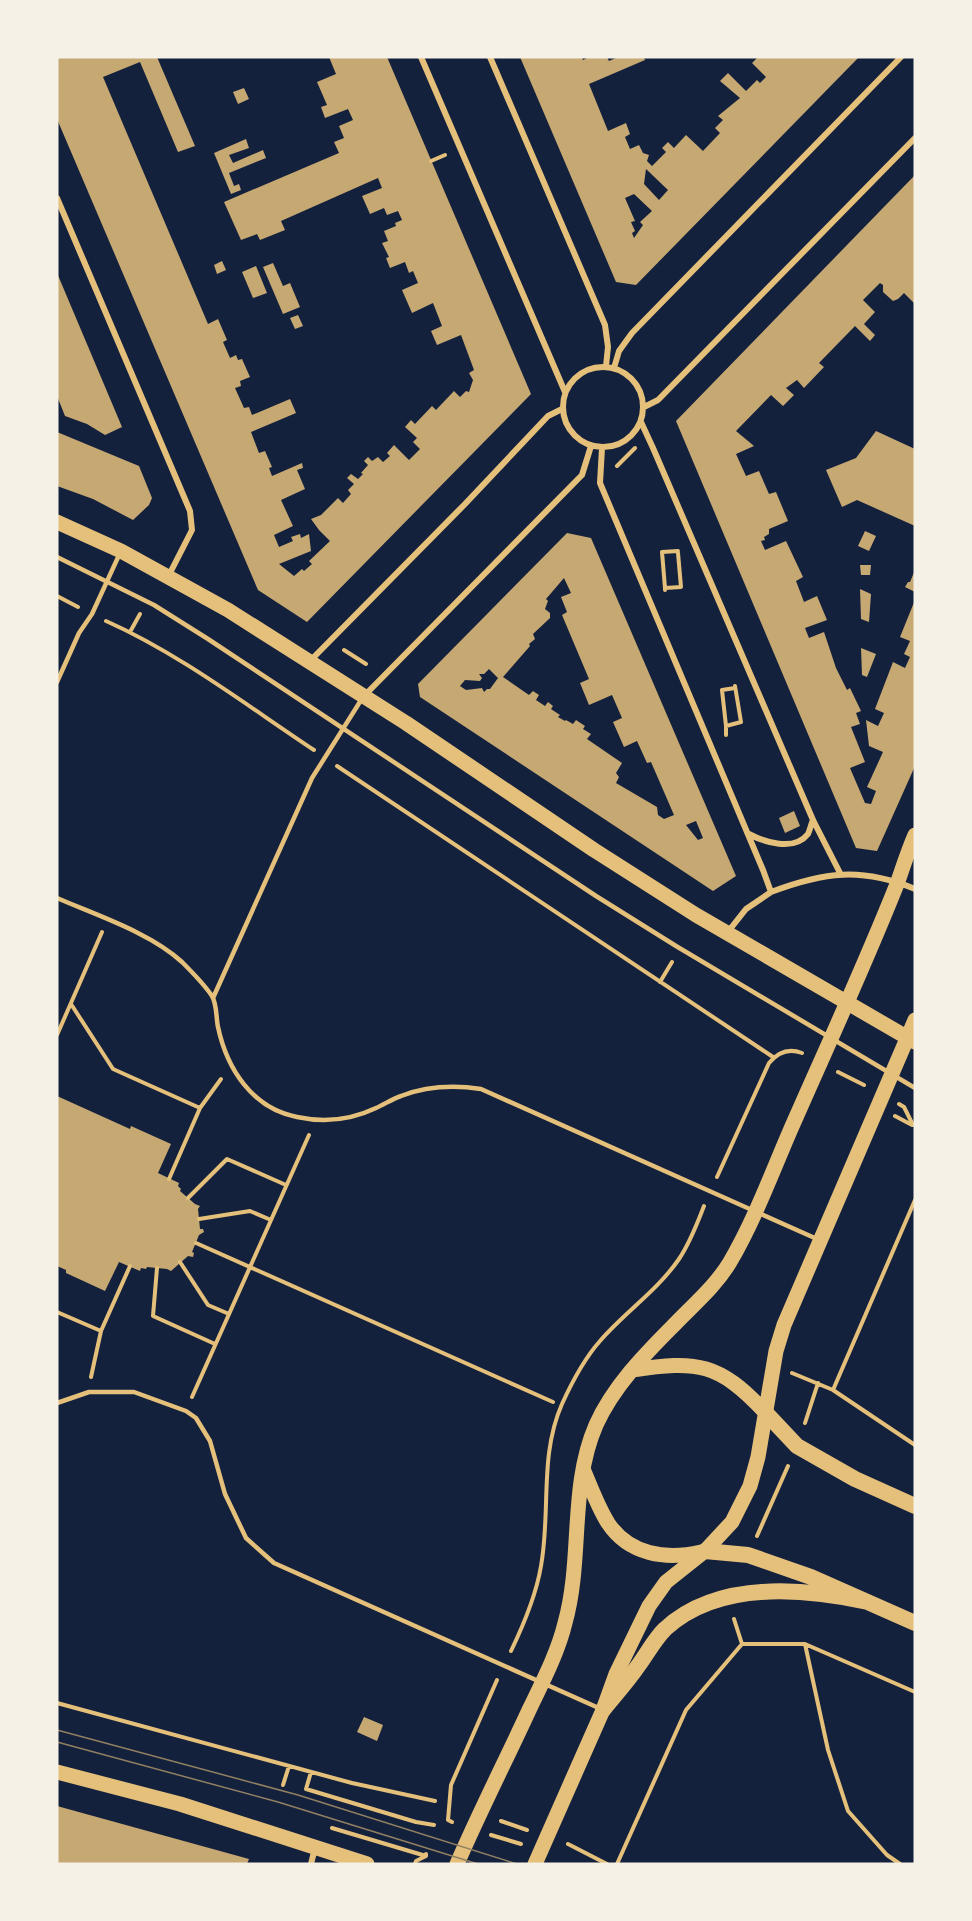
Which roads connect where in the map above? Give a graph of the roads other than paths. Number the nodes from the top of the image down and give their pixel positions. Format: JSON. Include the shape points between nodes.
{"nodes":[{"id":1,"x":421,"y":57,"type":"edge"},
{"id":2,"x":490,"y":57,"type":"edge"},
{"id":3,"x":901,"y":57,"type":"edge"},
{"id":4,"x":915,"y":138,"type":"edge"},
{"id":5,"x":57,"y":198,"type":"edge"},
{"id":6,"x":610,"y":367,"type":"junction"},
{"id":7,"x":565,"y":392,"type":"junction"},
{"id":8,"x":644,"y":406,"type":"junction"},
{"id":9,"x":562,"y":409,"type":"junction"},
{"id":10,"x":641,"y":422,"type":"junction"},
{"id":11,"x":591,"y":446,"type":"junction"},
{"id":12,"x":602,"y":448,"type":"junction"},
{"id":13,"x":57,"y":522,"type":"edge"},
{"id":14,"x":121,"y":550,"type":"junction"},
{"id":15,"x":57,"y":557,"type":"edge"},
{"id":16,"x":168,"y":576,"type":"junction"},
{"id":17,"x":106,"y":582,"type":"junction"},
{"id":18,"x":309,"y":662,"type":"junction"},
{"id":19,"x":57,"y":682,"type":"edge"},
{"id":20,"x":364,"y":697,"type":"junction"},
{"id":21,"x":344,"y":727,"type":"junction"},
{"id":22,"x":813,"y":820,"type":"junction"},
{"id":23,"x":748,"y":834,"type":"junction"},
{"id":24,"x":915,"y":835,"type":"edge"},
{"id":25,"x":840,"y":873,"type":"junction"},
{"id":26,"x":897,"y":882,"type":"junction"},
{"id":27,"x":915,"y":889,"type":"edge"},
{"id":28,"x":771,"y":892,"type":"junction"},
{"id":29,"x":57,"y":898,"type":"edge"},
{"id":30,"x":727,"y":933,"type":"junction"},
{"id":31,"x":213,"y":998,"type":"junction"},
{"id":32,"x":846,"y":1003,"type":"junction"},
{"id":33,"x":915,"y":1020,"type":"edge"},
{"id":34,"x":830,"y":1038,"type":"junction"},
{"id":35,"x":911,"y":1040,"type":"edge"},
{"id":36,"x":891,"y":1074,"type":"junction"},
{"id":37,"x":915,"y":1088,"type":"edge"},
{"id":38,"x":754,"y":1211,"type":"junction"},
{"id":39,"x":820,"y":1240,"type":"junction"},
{"id":40,"x":632,"y":1370,"type":"junction"},
{"id":41,"x":57,"y":1403,"type":"edge"},
{"id":42,"x":765,"y":1413,"type":"junction"},
{"id":43,"x":584,"y":1471,"type":"junction"},
{"id":44,"x":915,"y":1506,"type":"edge"},
{"id":45,"x":705,"y":1551,"type":"junction"},
{"id":46,"x":868,"y":1602,"type":"junction"},
{"id":47,"x":915,"y":1623,"type":"edge"},
{"id":48,"x":541,"y":1683,"type":"junction"},
{"id":49,"x":603,"y":1710,"type":"junction"},
{"id":50,"x":57,"y":1772,"type":"edge"},
{"id":51,"x":315,"y":1848,"type":"junction"},
{"id":52,"x":537,"y":1857,"type":"edge"},
{"id":53,"x":311,"y":1864,"type":"edge"},
{"id":54,"x":367,"y":1864,"type":"edge"},
{"id":55,"x":458,"y":1864,"type":"edge"}],
"edges":[{"from":1,"to":7,"type":"street"},
{"from":2,"to":6,"type":"street","via":[[605,325]]},
{"from":3,"to":6,"type":"street","via":[[632,333]]},
{"from":4,"to":8,"type":"street","via":[[658,400]]},
{"from":5,"to":16,"type":"street","via":[[190,511],[192,530]]},
{"from":6,"to":7,"type":"street","via":[[589,369],[574,378]]},
{"from":6,"to":8,"type":"street","via":[[630,376],[640,390]]},
{"from":7,"to":9,"type":"street"},
{"from":8,"to":10,"type":"street"},
{"from":9,"to":11,"type":"street","via":[[566,425],[576,438]]},
{"from":9,"to":18,"type":"street","via":[[549,416]]},
{"from":10,"to":12,"type":"street","via":[[632,436],[619,445]]},
{"from":10,"to":22,"type":"street"},
{"from":11,"to":12,"type":"street"},
{"from":11,"to":20,"type":"street","via":[[582,475]]},
{"from":12,"to":23,"type":"street","via":[[600,483]]},
{"from":13,"to":14,"type":"main road"},
{"from":14,"to":16,"type":"main road"},
{"from":14,"to":17,"type":"lane"},
{"from":15,"to":17,"type":"lane"},
{"from":16,"to":18,"type":"main road"},
{"from":17,"to":19,"type":"lane"},
{"from":17,"to":21,"type":"lane","via":[[163,610]]},
{"from":18,"to":20,"type":"main road"},
{"from":20,"to":21,"type":"lane"},
{"from":20,"to":30,"type":"main road"},
{"from":21,"to":31,"type":"lane","via":[[312,778]]},
{"from":21,"to":34,"type":"lane","via":[[596,896]]},
{"from":22,"to":23,"type":"street","via":[[807,834],[790,843],[763,841]]},
{"from":22,"to":25,"type":"street"},
{"from":23,"to":28,"type":"street"},
{"from":24,"to":26,"type":"main road"},
{"from":25,"to":26,"type":"street"},
{"from":25,"to":28,"type":"street"},
{"from":26,"to":27,"type":"street"},
{"from":26,"to":32,"type":"main road"},
{"from":28,"to":30,"type":"street","via":[[746,909]]},
{"from":29,"to":31,"type":"lane","via":[[153,941],[172,954]]},
{"from":30,"to":32,"type":"main road"},
{"from":31,"to":38,"type":"lane","via":[[231,1067],[253,1095],[280,1112],[336,1120],[354,1117],[427,1088],[481,1089]]},
{"from":32,"to":34,"type":"main road"},
{"from":32,"to":35,"type":"main road"},
{"from":33,"to":35,"type":"main road"},
{"from":34,"to":36,"type":"lane"},
{"from":34,"to":38,"type":"main road"},
{"from":35,"to":36,"type":"main road"},
{"from":36,"to":37,"type":"lane"},
{"from":36,"to":39,"type":"main road"},
{"from":38,"to":39,"type":"lane"},
{"from":38,"to":40,"type":"main road","via":[[716,1283]]},
{"from":39,"to":42,"type":"main road","via":[[784,1325]]},
{"from":40,"to":42,"type":"main road","via":[[685,1365],[720,1373]]},
{"from":40,"to":43,"type":"main road","via":[[612,1395],[596,1427]]},
{"from":41,"to":48,"type":"lane","via":[[89,1392],[134,1392],[186,1411],[196,1418],[210,1441],[225,1494],[246,1538],[274,1563]]},
{"from":42,"to":44,"type":"highway","via":[[797,1446],[855,1479]]},
{"from":42,"to":45,"type":"main road","via":[[750,1486],[732,1522]]},
{"from":43,"to":45,"type":"main road","via":[[609,1525],[631,1545],[658,1556]]},
{"from":43,"to":48,"type":"main road","via":[[571,1602]]},
{"from":45,"to":46,"type":"highway","via":[[748,1555]]},
{"from":45,"to":49,"type":"main road","via":[[666,1582],[655,1596],[633,1635]]},
{"from":46,"to":47,"type":"highway"},
{"from":46,"to":49,"type":"highway","via":[[830,1593],[762,1592],[727,1598],[693,1611],[666,1629]]},
{"from":48,"to":49,"type":"lane"},
{"from":48,"to":55,"type":"main road"},
{"from":49,"to":52,"type":"main road"},
{"from":50,"to":51,"type":"main road","via":[[180,1804]]},
{"from":51,"to":53,"type":"street"},
{"from":51,"to":54,"type":"main road"}]}
